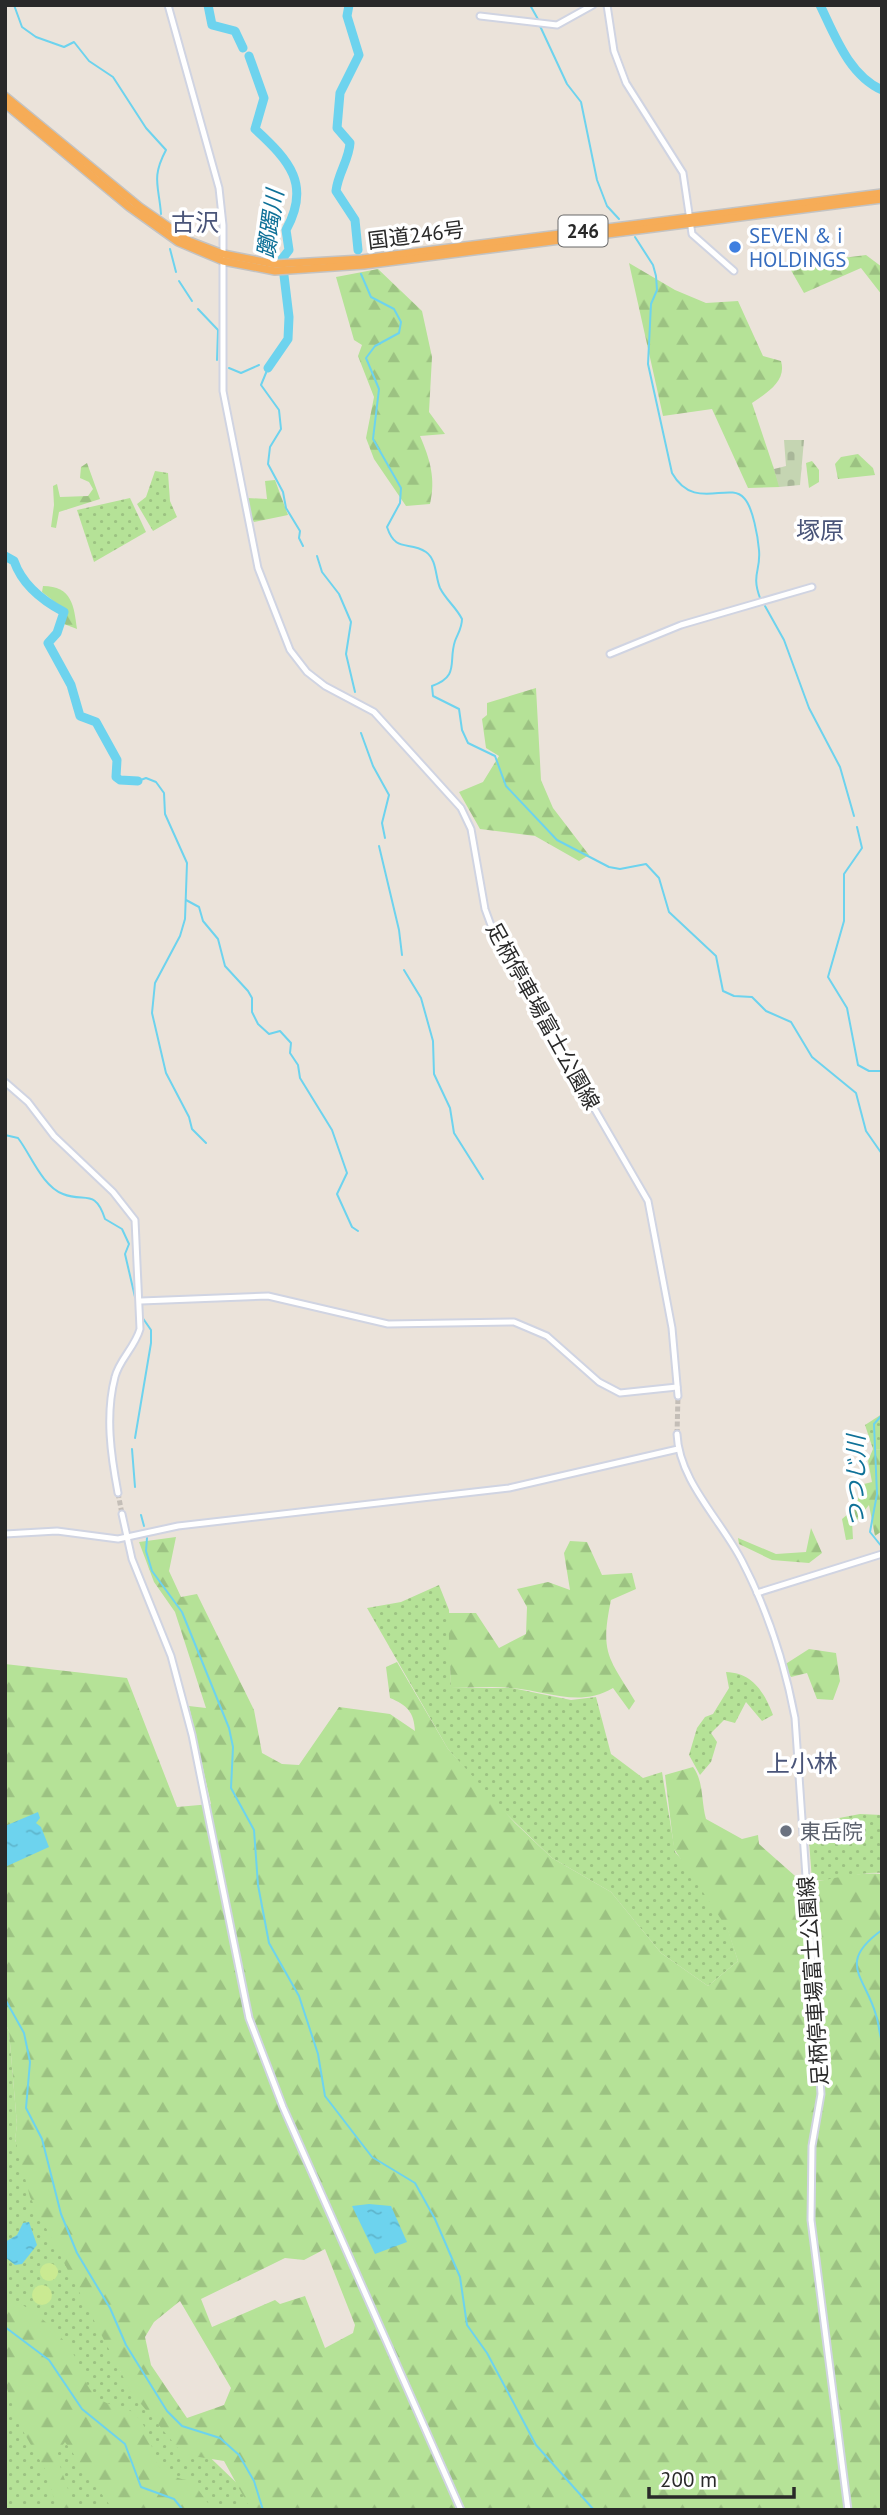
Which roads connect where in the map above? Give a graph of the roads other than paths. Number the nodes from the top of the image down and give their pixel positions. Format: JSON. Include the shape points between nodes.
{"nodes":[{"id":1,"x":168,"y":5,"type":"edge"},
{"id":2,"x":593,"y":5,"type":"edge"},
{"id":3,"x":607,"y":5,"type":"edge"},
{"id":4,"x":480,"y":16,"type":"dead end"},
{"id":5,"x":5,"y":96,"type":"edge"},
{"id":6,"x":5,"y":104,"type":"edge"},
{"id":7,"x":882,"y":193,"type":"edge"},
{"id":8,"x":882,"y":199,"type":"edge"},
{"id":9,"x":689,"y":221,"type":"junction"},
{"id":10,"x":223,"y":258,"type":"junction"},
{"id":11,"x":734,"y":271,"type":"dead end"},
{"id":12,"x":812,"y":587,"type":"dead end"},
{"id":13,"x":610,"y":654,"type":"dead end"},
{"id":14,"x":5,"y":1082,"type":"edge"},
{"id":15,"x":141,"y":1301,"type":"junction"},
{"id":16,"x":677,"y":1387,"type":"junction"},
{"id":17,"x":678,"y":1396,"type":"tunnel mouth"},
{"id":18,"x":677,"y":1434,"type":"tunnel mouth"},
{"id":19,"x":678,"y":1449,"type":"junction"},
{"id":20,"x":118,"y":1493,"type":"tunnel mouth"},
{"id":21,"x":122,"y":1514,"type":"tunnel mouth"},
{"id":22,"x":5,"y":1534,"type":"edge"},
{"id":23,"x":126,"y":1538,"type":"junction"},
{"id":24,"x":882,"y":1554,"type":"edge"},
{"id":25,"x":757,"y":1593,"type":"junction"},
{"id":26,"x":461,"y":2510,"type":"edge"},
{"id":27,"x":849,"y":2510,"type":"edge"}],
"edges":[{"from":1,"to":10,"type":"street","name":"足柄停車場富士公園線","via":[[216,175]]},
{"from":2,"to":4,"type":"street","via":[[557,25]]},
{"from":3,"to":9,"type":"street","via":[[614,51],[626,83],[683,173]]},
{"from":5,"to":10,"type":"highway","name":"国道246号","number":"246","via":[[140,207]]},
{"from":6,"to":10,"type":"highway","name":"国道246号","number":"246","via":[[159,229],[200,252]]},
{"from":7,"to":9,"type":"highway","name":"国道246号","number":"246"},
{"from":8,"to":9,"type":"highway","name":"国道246号","number":"246"},
{"from":9,"to":10,"type":"highway","name":"国道246号","number":"246","via":[[279,268]]},
{"from":9,"to":11,"type":"street","via":[[697,240]]},
{"from":10,"to":16,"type":"street","name":"足柄停車場富士公園線","via":[[226,411],[258,568],[284,636],[298,662],[315,679],[382,719],[467,818],[485,909],[496,939],[648,1200],[672,1328]]},
{"from":12,"to":13,"type":"street","via":[[681,625]]},
{"from":14,"to":15,"type":"street","via":[[135,1220]]},
{"from":15,"to":16,"type":"street","via":[[268,1296],[388,1324],[513,1322],[547,1336],[598,1381],[620,1394]]},
{"from":15,"to":20,"type":"street","via":[[137,1340],[115,1376],[110,1433]]},
{"from":16,"to":17,"type":"street","name":"足柄停車場富士公園線"},
{"from":18,"to":19,"type":"street","name":"足柄停車場富士公園線"},
{"from":19,"to":23,"type":"street","via":[[509,1488],[178,1526]]},
{"from":19,"to":25,"type":"street","name":"足柄停車場富士公園線","via":[[687,1474],[726,1533]]},
{"from":21,"to":23,"type":"street"},
{"from":22,"to":23,"type":"street","via":[[57,1531]]},
{"from":23,"to":26,"type":"street","via":[[171,1656],[192,1735],[249,2018],[283,2108]]},
{"from":24,"to":25,"type":"street"},
{"from":25,"to":27,"type":"street","name":"足柄停車場富士公園線","via":[[788,1682],[796,1732],[821,2094],[811,2146],[811,2220]]}]}
